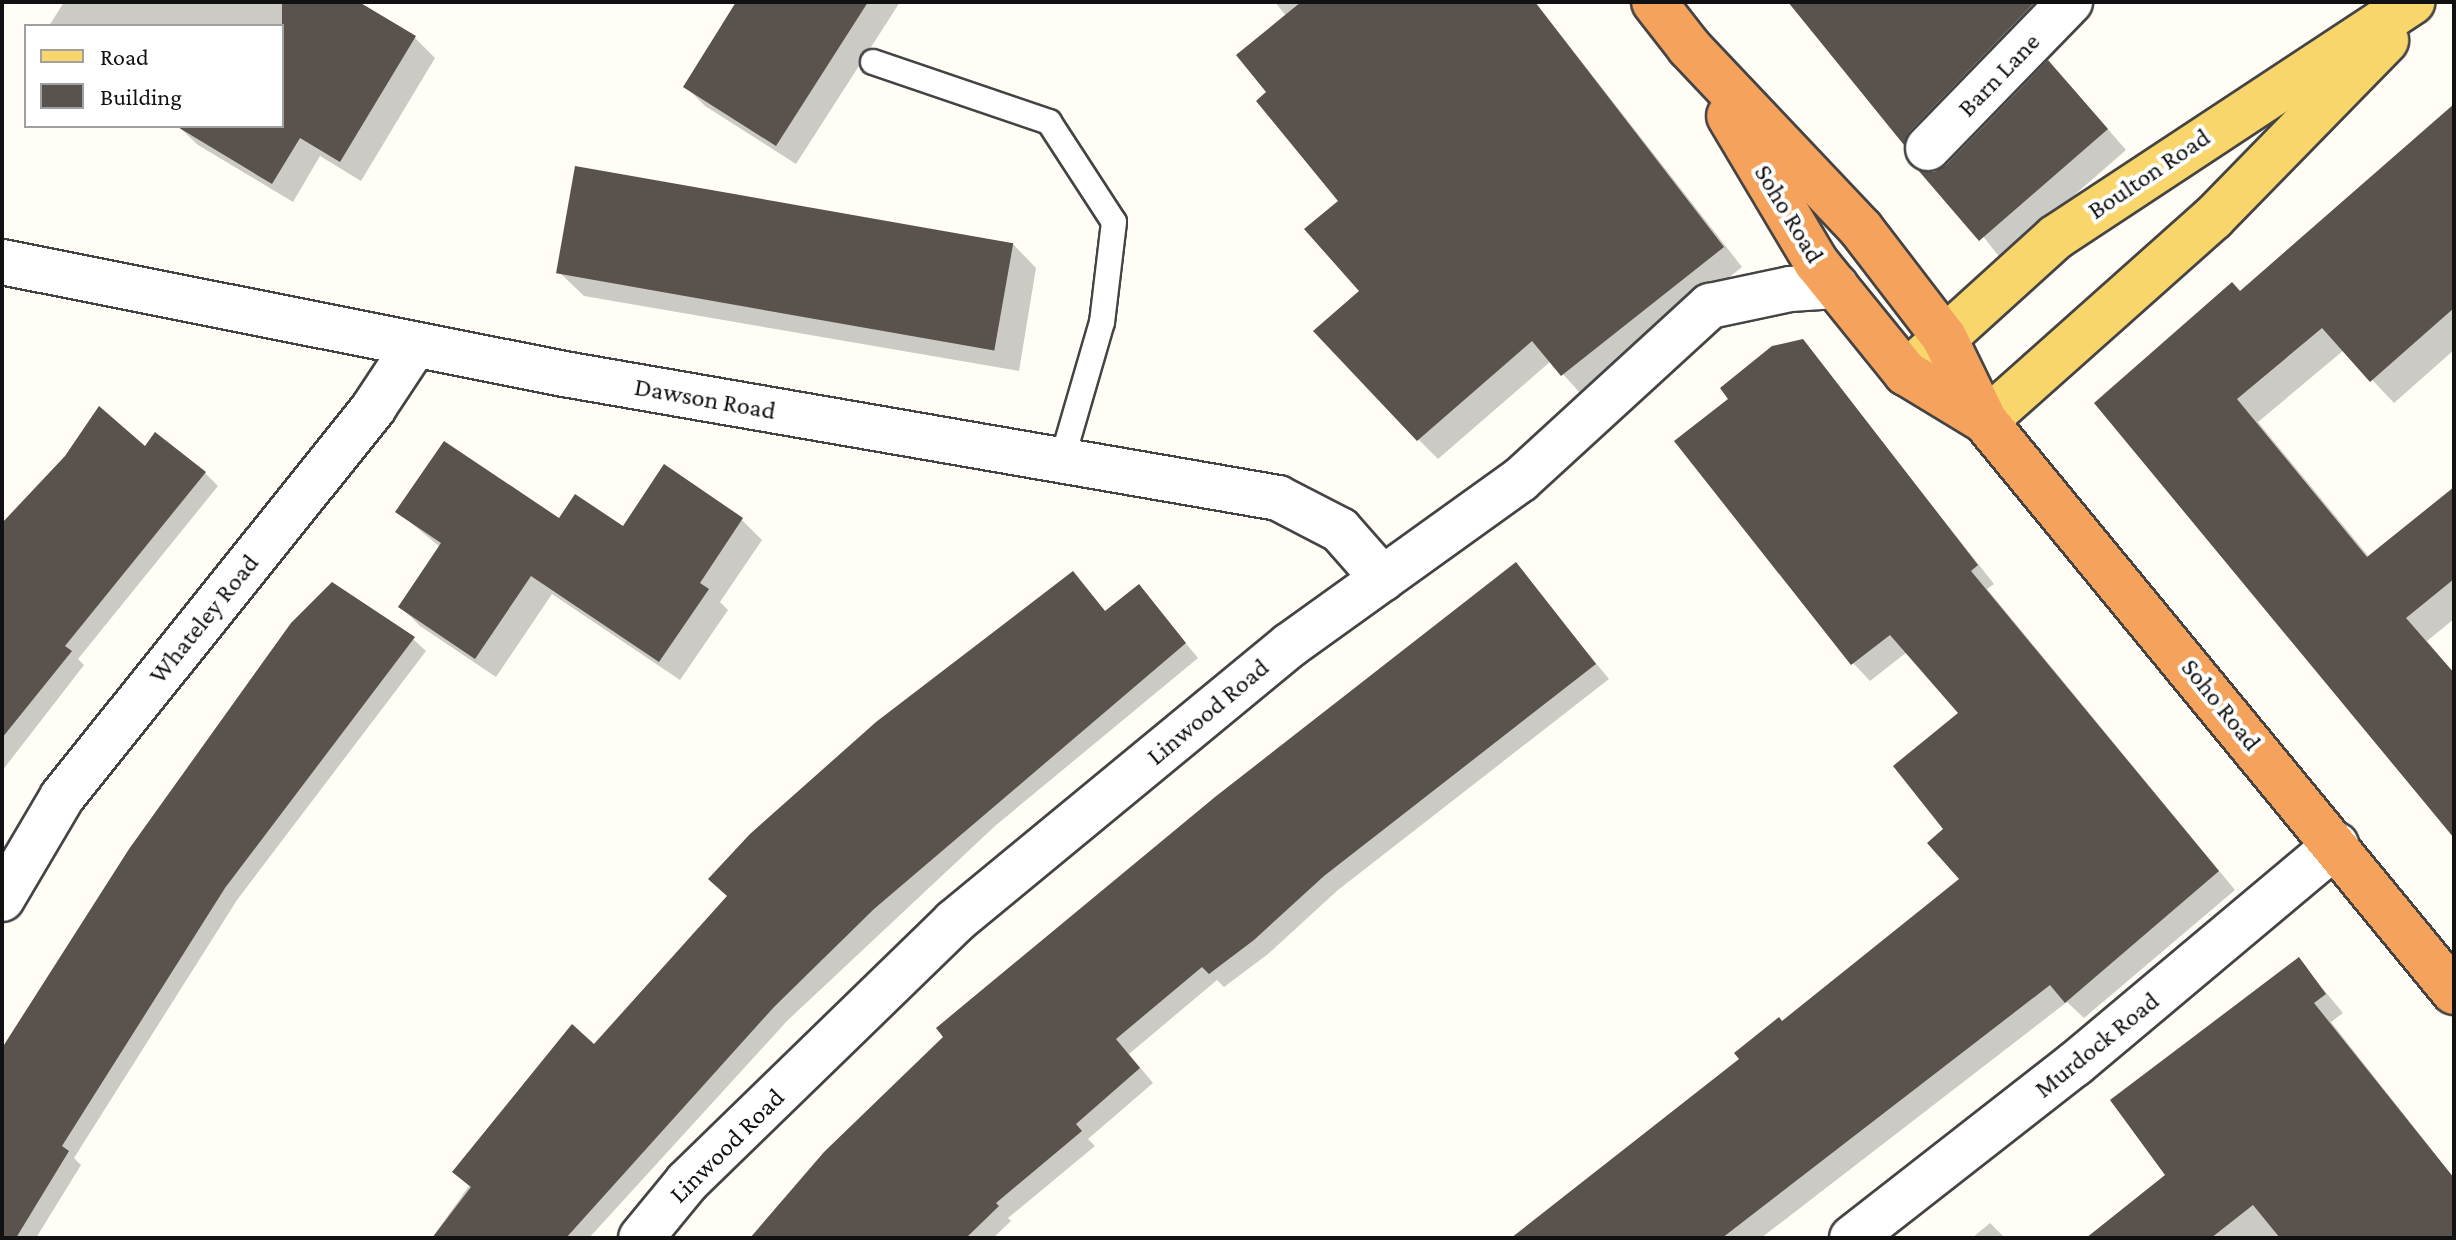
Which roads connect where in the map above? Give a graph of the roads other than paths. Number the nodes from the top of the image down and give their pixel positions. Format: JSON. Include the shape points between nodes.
{"nodes":[{"id":1,"x":1654,"y":2,"type":"edge"},
{"id":2,"x":2070,"y":2,"type":"edge"},
{"id":3,"x":2413,"y":2,"type":"edge"},
{"id":4,"x":2424,"y":2,"type":"edge"},
{"id":5,"x":1689,"y":47,"type":"junction"},
{"id":6,"x":873,"y":62,"type":"dead end"},
{"id":7,"x":1928,"y":148,"type":"dead end"},
{"id":8,"x":2,"y":262,"type":"edge"},
{"id":9,"x":1836,"y":286,"type":"junction"},
{"id":10,"x":1944,"y":337,"type":"junction"},
{"id":11,"x":415,"y":345,"type":"junction"},
{"id":12,"x":1906,"y":373,"type":"junction"},
{"id":13,"x":1985,"y":421,"type":"junction"},
{"id":14,"x":1062,"y":460,"type":"junction"},
{"id":15,"x":1383,"y":579,"type":"junction"},
{"id":16,"x":2336,"y":845,"type":"junction"},
{"id":17,"x":2,"y":899,"type":"edge"},
{"id":18,"x":2454,"y":992,"type":"edge"},
{"id":19,"x":641,"y":1238,"type":"edge"},
{"id":20,"x":1852,"y":1238,"type":"edge"}],
"edges":[{"from":1,"to":5,"type":"highway","name":"Soho Road"},
{"from":2,"to":7,"type":"street","name":"Barn Lane"},
{"from":3,"to":10,"type":"main road","name":"Boulton Road","via":[[2056,237]]},
{"from":4,"to":13,"type":"main road","via":[[2213,218]]},
{"from":5,"to":9,"type":"highway","name":"Soho Road","via":[[1816,262]]},
{"from":5,"to":10,"type":"highway","name":"Soho Road","via":[[1861,229]]},
{"from":6,"to":14,"type":"lane","via":[[1049,122],[1114,222],[1102,322]]},
{"from":8,"to":11,"type":"street","name":"Dawson Road"},
{"from":9,"to":12,"type":"highway","name":"Soho Road"},
{"from":9,"to":15,"type":"street","name":"Linwood Road","via":[[1790,289],[1710,306],[1520,480]]},
{"from":10,"to":12,"type":"main road","name":"Boulton Road"},
{"from":10,"to":13,"type":"highway","name":"Soho Road"},
{"from":11,"to":14,"type":"street","name":"Dawson Road"},
{"from":11,"to":17,"type":"street","name":"Whateley Road","via":[[374,407],[62,797]]},
{"from":12,"to":13,"type":"highway","name":"Soho Road"},
{"from":13,"to":16,"type":"highway","name":"Soho Road"},
{"from":14,"to":15,"type":"street","name":"Dawson Road","via":[[1278,498],[1340,530]]},
{"from":15,"to":19,"type":"street","name":"Linwood Road","via":[[1290,645],[954,922],[687,1182]]},
{"from":16,"to":18,"type":"highway","name":"Soho Road"},
{"from":16,"to":20,"type":"street","name":"Murdock Road","via":[[2075,1064]]}]}
